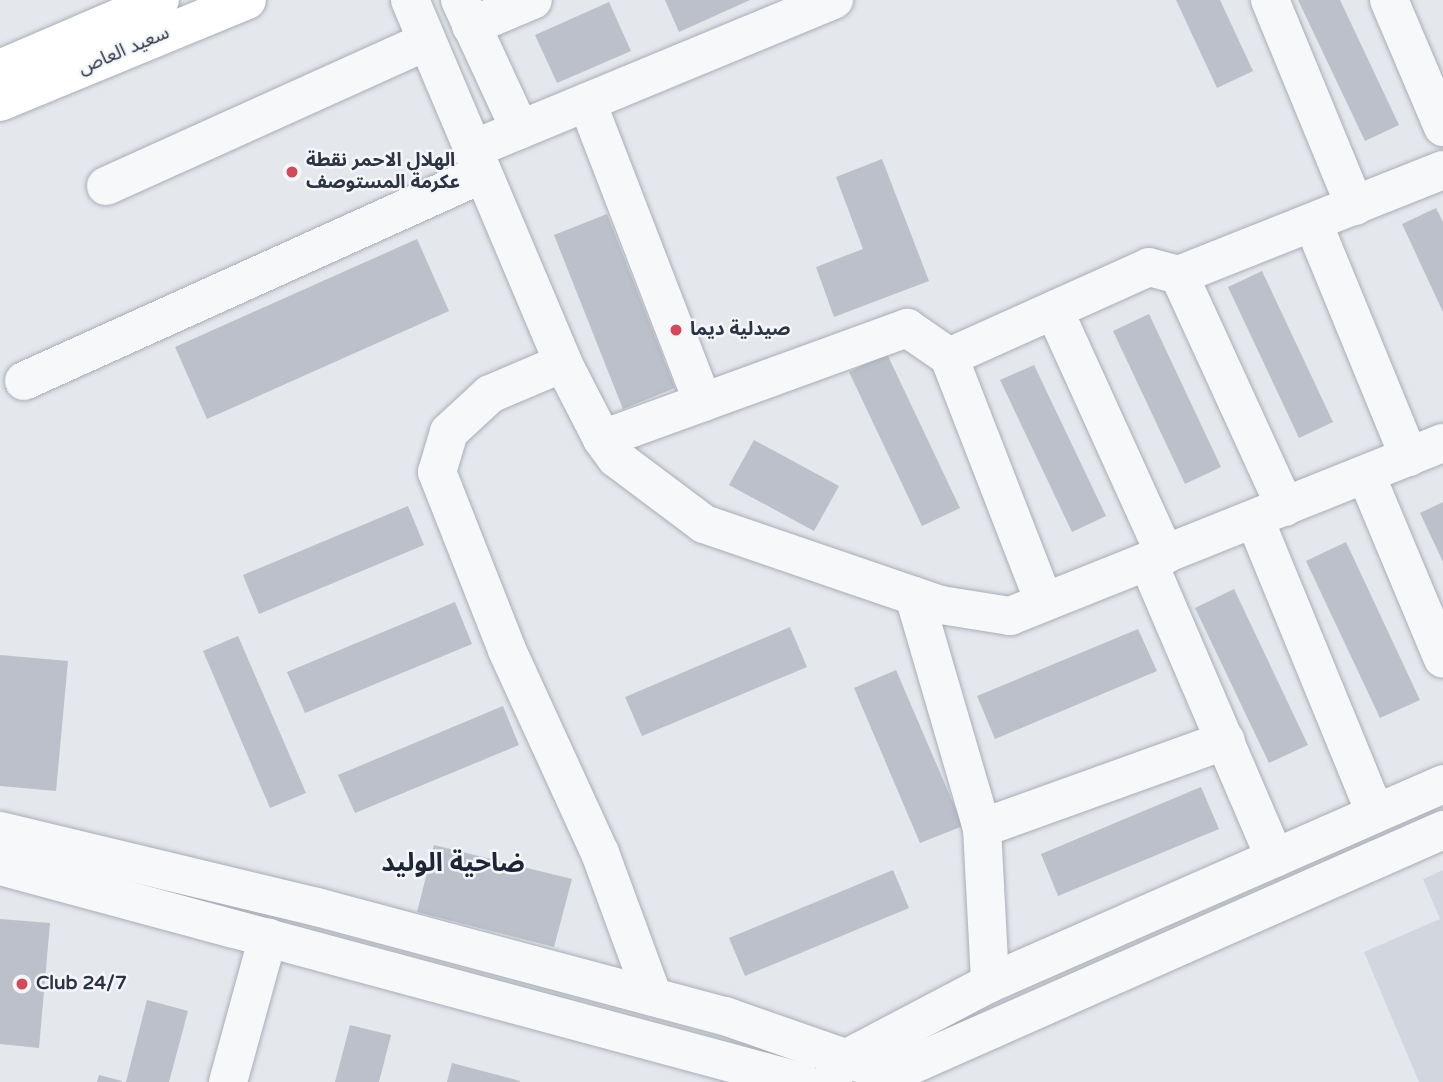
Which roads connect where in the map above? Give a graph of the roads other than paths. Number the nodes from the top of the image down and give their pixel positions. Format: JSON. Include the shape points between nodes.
{"nodes":[{"id":1,"x":160,"y":0,"type":"edge"},
{"id":2,"x":247,"y":0,"type":"edge"},
{"id":3,"x":410,"y":0,"type":"edge"},
{"id":4,"x":533,"y":0,"type":"edge"},
{"id":5,"x":834,"y":0,"type":"edge"},
{"id":6,"x":1270,"y":0,"type":"edge"},
{"id":7,"x":1389,"y":0,"type":"edge"},
{"id":8,"x":466,"y":13,"type":"edge"},
{"id":9,"x":427,"y":41,"type":"junction"},
{"id":10,"x":0,"y":69,"type":"edge"},
{"id":11,"x":587,"y":102,"type":"junction"},
{"id":12,"x":0,"y":103,"type":"edge"},
{"id":13,"x":1443,"y":128,"type":"edge"},
{"id":14,"x":520,"y":130,"type":"junction"},
{"id":15,"x":476,"y":162,"type":"junction"},
{"id":16,"x":1443,"y":170,"type":"edge"},
{"id":17,"x":106,"y":186,"type":"dead end"},
{"id":18,"x":1355,"y":206,"type":"junction"},
{"id":19,"x":1313,"y":222,"type":"junction"},
{"id":20,"x":1179,"y":275,"type":"junction"},
{"id":21,"x":1054,"y":310,"type":"junction"},
{"id":22,"x":949,"y":357,"type":"junction"},
{"id":23,"x":563,"y":363,"type":"junction"},
{"id":24,"x":24,"y":381,"type":"dead end"},
{"id":25,"x":703,"y":402,"type":"junction"},
{"id":26,"x":603,"y":439,"type":"junction"},
{"id":27,"x":1426,"y":450,"type":"edge"},
{"id":28,"x":1366,"y":475,"type":"junction"},
{"id":29,"x":1270,"y":514,"type":"junction"},
{"id":30,"x":1157,"y":558,"type":"junction"},
{"id":31,"x":914,"y":596,"type":"junction"},
{"id":32,"x":1044,"y":602,"type":"junction"},
{"id":33,"x":1443,"y":659,"type":"edge"},
{"id":34,"x":1226,"y":740,"type":"junction"},
{"id":35,"x":1443,"y":785,"type":"edge"},
{"id":36,"x":1374,"y":813,"type":"junction"},
{"id":37,"x":982,"y":828,"type":"junction"},
{"id":38,"x":1443,"y":830,"type":"edge"},
{"id":39,"x":0,"y":831,"type":"edge"},
{"id":40,"x":1276,"y":858,"type":"junction"},
{"id":41,"x":0,"y":866,"type":"edge"},
{"id":42,"x":268,"y":937,"type":"junction"},
{"id":43,"x":990,"y":983,"type":"junction"},
{"id":44,"x":653,"y":997,"type":"junction"},
{"id":45,"x":840,"y":1070,"type":"edge"},
{"id":46,"x":886,"y":1078,"type":"edge"},
{"id":47,"x":228,"y":1082,"type":"edge"},
{"id":48,"x":802,"y":1082,"type":"edge"}],
"edges":[{"from":1,"to":10,"type":"main road"},
{"from":2,"to":12,"type":"main road","name":"سعيد العاص"},
{"from":3,"to":9,"type":"street"},
{"from":4,"to":8,"type":"street"},
{"from":5,"to":11,"type":"street"},
{"from":6,"to":18,"type":"street"},
{"from":7,"to":13,"type":"street"},
{"from":8,"to":14,"type":"street"},
{"from":9,"to":15,"type":"street"},
{"from":9,"to":17,"type":"street"},
{"from":11,"to":14,"type":"street"},
{"from":11,"to":25,"type":"street"},
{"from":14,"to":15,"type":"street"},
{"from":15,"to":23,"type":"street"},
{"from":15,"to":24,"type":"street"},
{"from":16,"to":18,"type":"street"},
{"from":18,"to":19,"type":"street"},
{"from":19,"to":20,"type":"street"},
{"from":19,"to":27,"type":"street"},
{"from":20,"to":21,"type":"street","via":[[1149,267]]},
{"from":20,"to":29,"type":"street"},
{"from":21,"to":22,"type":"street"},
{"from":21,"to":30,"type":"street"},
{"from":22,"to":25,"type":"street","via":[[907,328]]},
{"from":22,"to":32,"type":"street"},
{"from":23,"to":26,"type":"street"},
{"from":23,"to":44,"type":"street","via":[[490,394],[449,432],[437,472],[508,650],[600,853]]},
{"from":25,"to":26,"type":"street"},
{"from":26,"to":31,"type":"street","via":[[616,458],[704,524]]},
{"from":27,"to":28,"type":"street"},
{"from":28,"to":29,"type":"street"},
{"from":28,"to":33,"type":"street"},
{"from":29,"to":30,"type":"street"},
{"from":29,"to":36,"type":"street"},
{"from":30,"to":32,"type":"street"},
{"from":30,"to":34,"type":"street"},
{"from":31,"to":32,"type":"street","via":[[1010,617]]},
{"from":31,"to":37,"type":"street"},
{"from":34,"to":37,"type":"street"},
{"from":34,"to":40,"type":"street"},
{"from":35,"to":36,"type":"street"},
{"from":36,"to":40,"type":"street"},
{"from":37,"to":43,"type":"street"},
{"from":38,"to":46,"type":"street"},
{"from":39,"to":44,"type":"street","via":[[317,907]]},
{"from":40,"to":43,"type":"street"},
{"from":41,"to":42,"type":"street"},
{"from":42,"to":47,"type":"street"},
{"from":42,"to":48,"type":"street"},
{"from":43,"to":45,"type":"street"},
{"from":44,"to":45,"type":"street","via":[[725,1016]]},
{"from":45,"to":46,"type":"street"}]}
